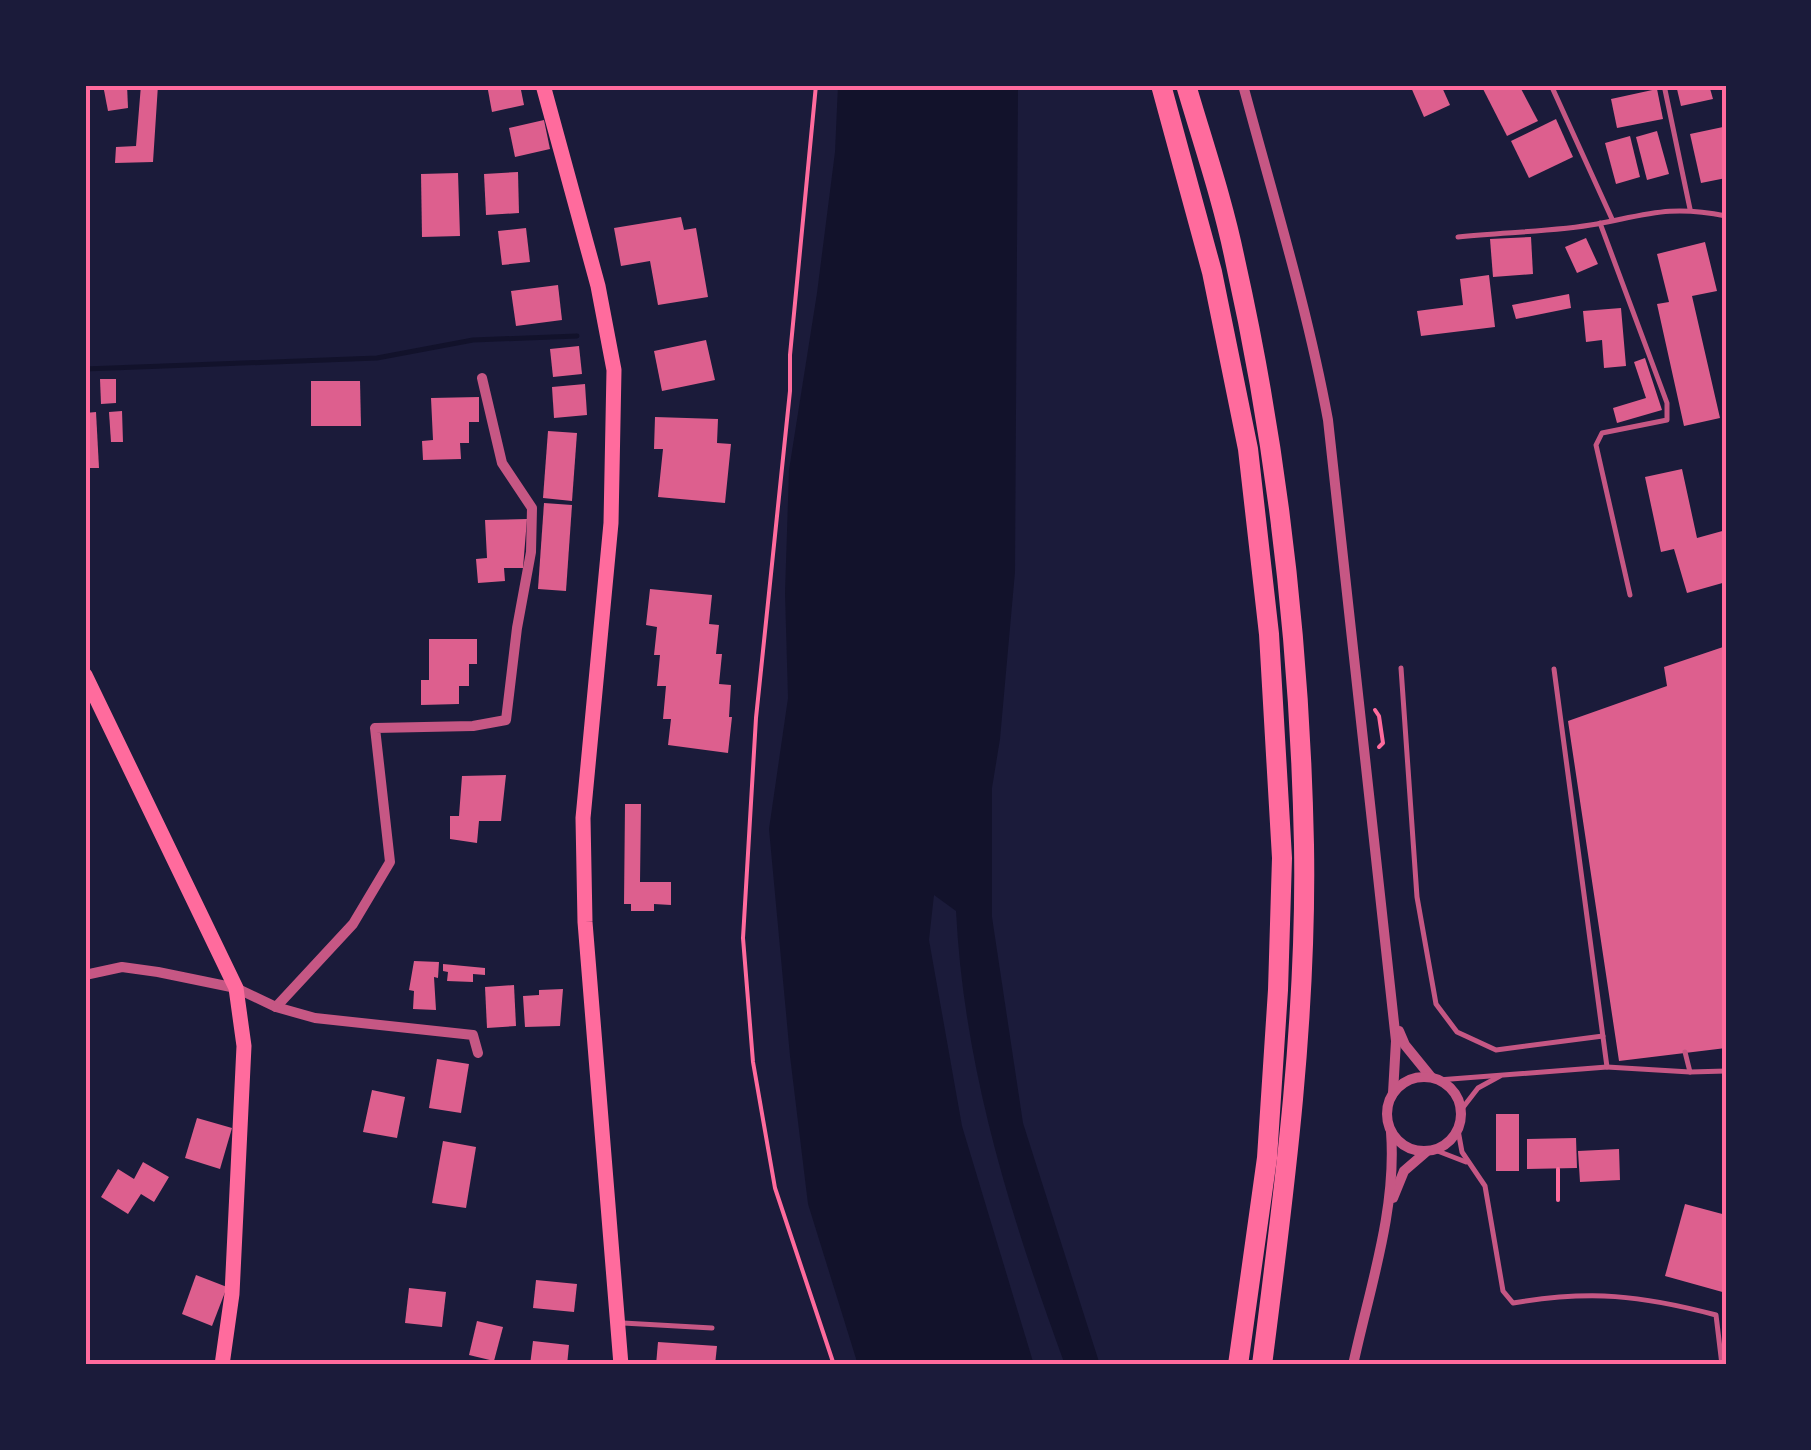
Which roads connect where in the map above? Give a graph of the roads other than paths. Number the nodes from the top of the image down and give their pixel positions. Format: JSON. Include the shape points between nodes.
{"nodes":[{"id":1,"x":542,"y":85,"type":"edge"},
{"id":2,"x":1161,"y":85,"type":"edge"},
{"id":3,"x":1186,"y":85,"type":"edge"},
{"id":4,"x":1243,"y":85,"type":"edge"},
{"id":5,"x":1550,"y":85,"type":"edge"},
{"id":6,"x":1664,"y":85,"type":"edge"},
{"id":7,"x":1690,"y":209,"type":"junction"},
{"id":8,"x":1726,"y":216,"type":"edge"},
{"id":9,"x":1612,"y":219,"type":"junction"},
{"id":10,"x":1600,"y":224,"type":"junction"},
{"id":11,"x":1458,"y":237,"type":"dead end"},
{"id":12,"x":482,"y":378,"type":"dead end"},
{"id":13,"x":1630,"y":595,"type":"dead end"},
{"id":14,"x":1400,"y":668,"type":"dead end"},
{"id":15,"x":1554,"y":670,"type":"dead end"},
{"id":16,"x":85,"y":675,"type":"edge"},
{"id":17,"x":1582,"y":878,"type":"junction"},
{"id":18,"x":1592,"y":878,"type":"dead end"},
{"id":19,"x":85,"y":975,"type":"edge"},
{"id":20,"x":236,"y":988,"type":"junction"},
{"id":21,"x":1393,"y":1006,"type":"junction"},
{"id":22,"x":276,"y":1007,"type":"junction"},
{"id":23,"x":1603,"y":1036,"type":"junction"},
{"id":24,"x":1685,"y":1052,"type":"dead end"},
{"id":25,"x":478,"y":1053,"type":"dead end"},
{"id":26,"x":1607,"y":1067,"type":"junction"},
{"id":27,"x":1726,"y":1071,"type":"edge"},
{"id":28,"x":1690,"y":1072,"type":"junction"},
{"id":29,"x":1503,"y":1074,"type":"junction"},
{"id":30,"x":1435,"y":1078,"type":"junction"},
{"id":31,"x":1393,"y":1093,"type":"junction"},
{"id":32,"x":1461,"y":1110,"type":"junction"},
{"id":33,"x":1458,"y":1130,"type":"junction"},
{"id":34,"x":1391,"y":1132,"type":"junction"},
{"id":35,"x":1430,"y":1151,"type":"junction"},
{"id":36,"x":1468,"y":1164,"type":"junction"},
{"id":37,"x":1384,"y":1228,"type":"junction"},
{"id":38,"x":620,"y":1323,"type":"junction"},
{"id":39,"x":712,"y":1328,"type":"dead end"},
{"id":40,"x":222,"y":1365,"type":"edge"},
{"id":41,"x":621,"y":1365,"type":"edge"},
{"id":42,"x":1238,"y":1365,"type":"edge"},
{"id":43,"x":1262,"y":1365,"type":"edge"},
{"id":44,"x":1353,"y":1365,"type":"edge"},
{"id":45,"x":1722,"y":1365,"type":"edge"}],
"edges":[{"from":1,"to":38,"type":"main road","via":[[598,286],[614,370],[611,522],[583,818],[585,922]]},
{"from":2,"to":42,"type":"highway","via":[[1212,272],[1245,432],[1269,634],[1282,858],[1278,990],[1267,1158]]},
{"from":3,"to":43,"type":"highway","via":[[1235,258],[1271,449],[1293,626],[1304,846],[1301,981],[1290,1140]]},
{"from":4,"to":21,"type":"street","via":[[1294,264],[1328,420]]},
{"from":5,"to":9,"type":"lane"},
{"from":6,"to":7,"type":"lane"},
{"from":7,"to":8,"type":"lane"},
{"from":7,"to":9,"type":"lane"},
{"from":9,"to":10,"type":"lane"},
{"from":10,"to":11,"type":"lane"},
{"from":10,"to":13,"type":"lane","via":[[1667,403],[1666,420],[1602,433],[1596,445]]},
{"from":12,"to":22,"type":"street","via":[[502,463],[532,508],[506,720],[375,728],[390,862],[352,924]]},
{"from":14,"to":23,"type":"lane","via":[[1417,897],[1436,1004],[1457,1032],[1496,1050]]},
{"from":15,"to":17,"type":"lane"},
{"from":16,"to":20,"type":"main road"},
{"from":17,"to":18,"type":"lane"},
{"from":17,"to":23,"type":"lane"},
{"from":19,"to":20,"type":"street","via":[[122,968]]},
{"from":20,"to":22,"type":"street"},
{"from":20,"to":40,"type":"main road","via":[[244,1046],[232,1294]]},
{"from":21,"to":30,"type":"street","via":[[1404,1045]]},
{"from":21,"to":31,"type":"street"},
{"from":22,"to":25,"type":"street","via":[[315,1018],[473,1035]]},
{"from":23,"to":26,"type":"lane"},
{"from":24,"to":28,"type":"lane"},
{"from":26,"to":28,"type":"lane"},
{"from":26,"to":29,"type":"lane"},
{"from":27,"to":28,"type":"lane"},
{"from":29,"to":30,"type":"lane"},
{"from":29,"to":32,"type":"lane","via":[[1478,1088]]},
{"from":30,"to":31,"type":"street","via":[[1417,1078]]},
{"from":30,"to":32,"type":"street","via":[[1454,1092]]},
{"from":31,"to":34,"type":"street","via":[[1387,1112]]},
{"from":32,"to":33,"type":"street"},
{"from":33,"to":35,"type":"street"},
{"from":33,"to":36,"type":"lane"},
{"from":34,"to":35,"type":"street","via":[[1406,1147]]},
{"from":34,"to":37,"type":"street"},
{"from":35,"to":36,"type":"lane"},
{"from":35,"to":37,"type":"street","via":[[1404,1172]]},
{"from":36,"to":45,"type":"lane","via":[[1485,1186],[1503,1291],[1514,1304],[1567,1294],[1630,1296],[1716,1315]]},
{"from":37,"to":44,"type":"street"},
{"from":38,"to":39,"type":"lane"},
{"from":38,"to":41,"type":"main road"}]}
